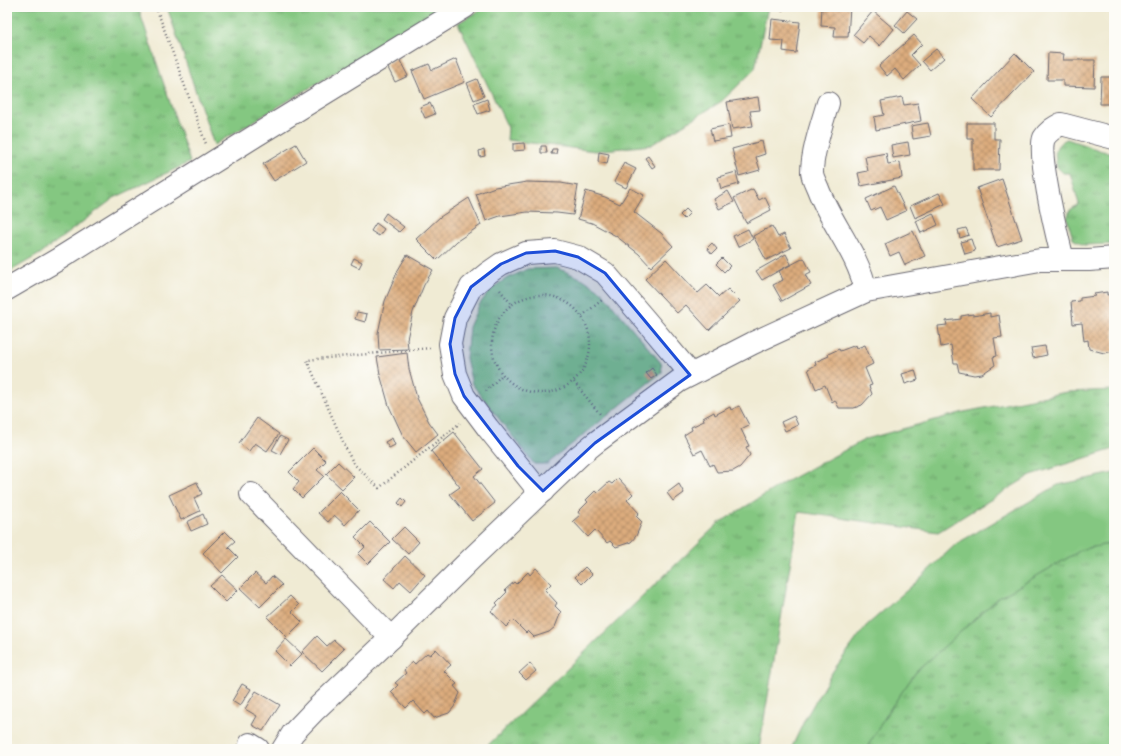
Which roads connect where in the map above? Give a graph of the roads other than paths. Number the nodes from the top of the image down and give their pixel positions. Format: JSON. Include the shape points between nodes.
{"nodes":[{"id":1,"x":465,"y":7,"type":"edge"},
{"id":2,"x":828,"y":103,"type":"dead end"},
{"id":3,"x":1114,"y":138,"type":"edge"},
{"id":4,"x":1114,"y":258,"type":"edge"},
{"id":5,"x":1063,"y":260,"type":"junction"},
{"id":6,"x":7,"y":289,"type":"edge"},
{"id":7,"x":866,"y":290,"type":"junction"},
{"id":8,"x":690,"y":375,"type":"junction"},
{"id":9,"x":543,"y":491,"type":"junction"},
{"id":10,"x":251,"y":494,"type":"dead end"},
{"id":11,"x":391,"y":638,"type":"junction"},
{"id":12,"x":283,"y":749,"type":"edge"}],
"edges":[{"from":1,"to":6,"type":"street"},
{"from":2,"to":7,"type":"street","via":[[816,146],[812,173],[821,198],[851,252]]},
{"from":3,"to":5,"type":"street","via":[[1061,124],[1050,130],[1044,139],[1047,187]]},
{"from":4,"to":5,"type":"street"},
{"from":5,"to":7,"type":"street","via":[[1040,260]]},
{"from":7,"to":8,"type":"street"},
{"from":8,"to":9,"type":"street","via":[[579,456]]},
{"from":8,"to":9,"type":"street","via":[[605,273],[578,257],[555,251],[526,253],[501,264],[471,287],[455,318],[451,346],[456,374],[464,396],[475,411],[534,485]]},
{"from":9,"to":11,"type":"street"},
{"from":10,"to":11,"type":"street"},
{"from":11,"to":12,"type":"street","via":[[315,710],[293,733]]}]}
